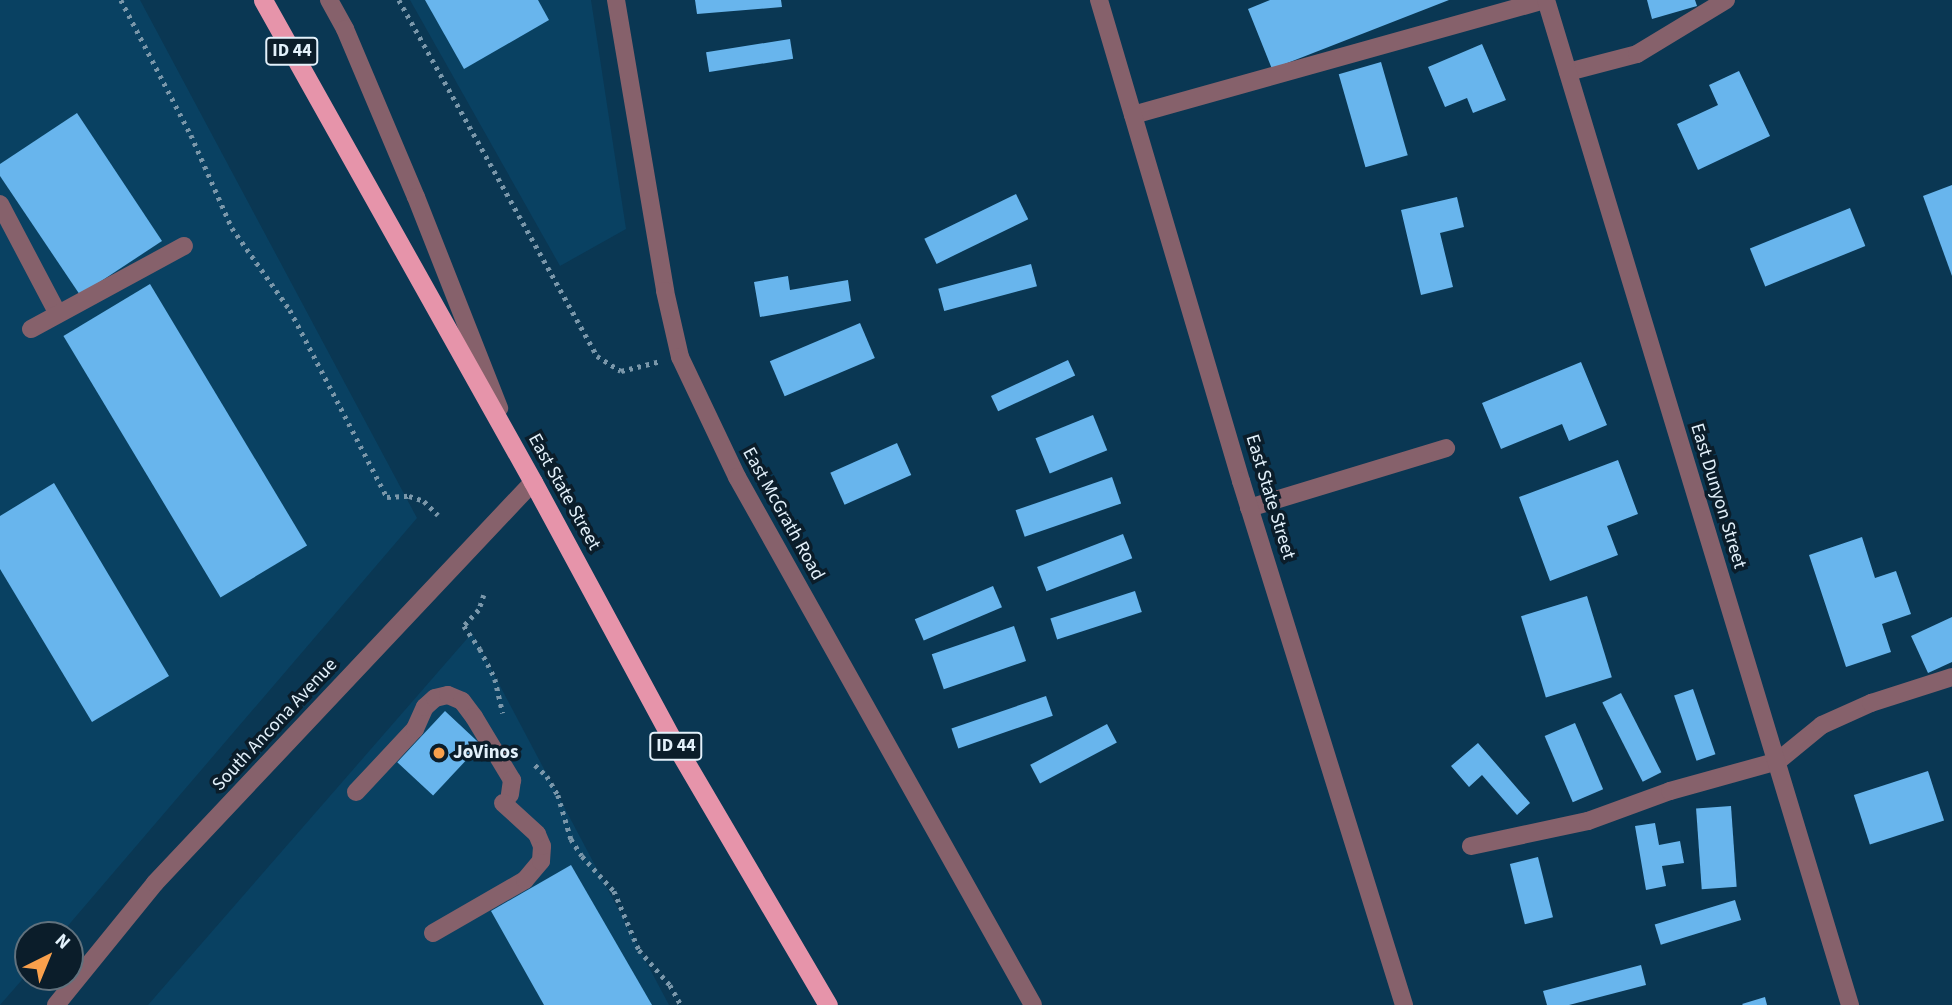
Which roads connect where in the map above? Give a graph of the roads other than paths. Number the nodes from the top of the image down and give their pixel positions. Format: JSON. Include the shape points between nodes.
{"nodes":[{"id":1,"x":263,"y":0,"type":"edge"},
{"id":2,"x":329,"y":0,"type":"edge"},
{"id":3,"x":616,"y":0,"type":"edge"},
{"id":4,"x":1099,"y":0,"type":"edge"},
{"id":5,"x":1545,"y":0,"type":"edge"},
{"id":6,"x":1726,"y":0,"type":"edge"},
{"id":7,"x":1568,"y":72,"type":"junction"},
{"id":8,"x":1133,"y":115,"type":"junction"},
{"id":9,"x":0,"y":204,"type":"edge"},
{"id":10,"x":184,"y":246,"type":"dead end"},
{"id":11,"x":58,"y":314,"type":"junction"},
{"id":12,"x":31,"y":329,"type":"dead end"},
{"id":13,"x":1446,"y":448,"type":"dead end"},
{"id":14,"x":516,"y":450,"type":"junction"},
{"id":15,"x":533,"y":482,"type":"junction"},
{"id":16,"x":1249,"y":508,"type":"junction"},
{"id":17,"x":1952,"y":677,"type":"edge"},
{"id":18,"x":1778,"y":761,"type":"junction"},
{"id":19,"x":356,"y":792,"type":"dead end"},
{"id":20,"x":1471,"y":846,"type":"dead end"},
{"id":21,"x":432,"y":933,"type":"dead end"},
{"id":22,"x":56,"y":1005,"type":"edge"},
{"id":23,"x":828,"y":1005,"type":"edge"},
{"id":24,"x":1033,"y":1005,"type":"edge"},
{"id":25,"x":1404,"y":1005,"type":"edge"},
{"id":26,"x":1850,"y":1005,"type":"edge"}],
"edges":[{"from":1,"to":14,"type":"highway","name":"East State Street","number":"ID 44"},
{"from":2,"to":14,"type":"street","via":[[416,197]]},
{"from":3,"to":24,"type":"street","name":"East McGrath Road","via":[[680,357],[737,477]]},
{"from":4,"to":8,"type":"street","name":"East State Street"},
{"from":5,"to":7,"type":"street","name":"East Dunyon Street"},
{"from":5,"to":8,"type":"street"},
{"from":6,"to":7,"type":"street","via":[[1637,54]]},
{"from":7,"to":18,"type":"street","name":"East Dunyon Street"},
{"from":8,"to":16,"type":"street","name":"East State Street"},
{"from":9,"to":11,"type":"street"},
{"from":10,"to":11,"type":"street"},
{"from":11,"to":12,"type":"street"},
{"from":13,"to":16,"type":"street"},
{"from":14,"to":15,"type":"highway","name":"East State Street","number":"ID 44"},
{"from":15,"to":22,"type":"street","name":"South Ancona Avenue","via":[[155,884]]},
{"from":15,"to":23,"type":"highway","name":"East State Street","number":"ID 44","via":[[676,746]]},
{"from":16,"to":25,"type":"street","name":"East State Street"},
{"from":17,"to":18,"type":"street","via":[[1871,703],[1822,725]]},
{"from":18,"to":20,"type":"street","via":[[1670,791],[1588,821]]},
{"from":18,"to":26,"type":"street","name":"East Dunyon Street"},
{"from":19,"to":21,"type":"street","via":[[415,729],[425,707],[448,695],[462,701],[474,716],[512,780],[506,799],[537,834],[541,861],[525,880]]}]}
